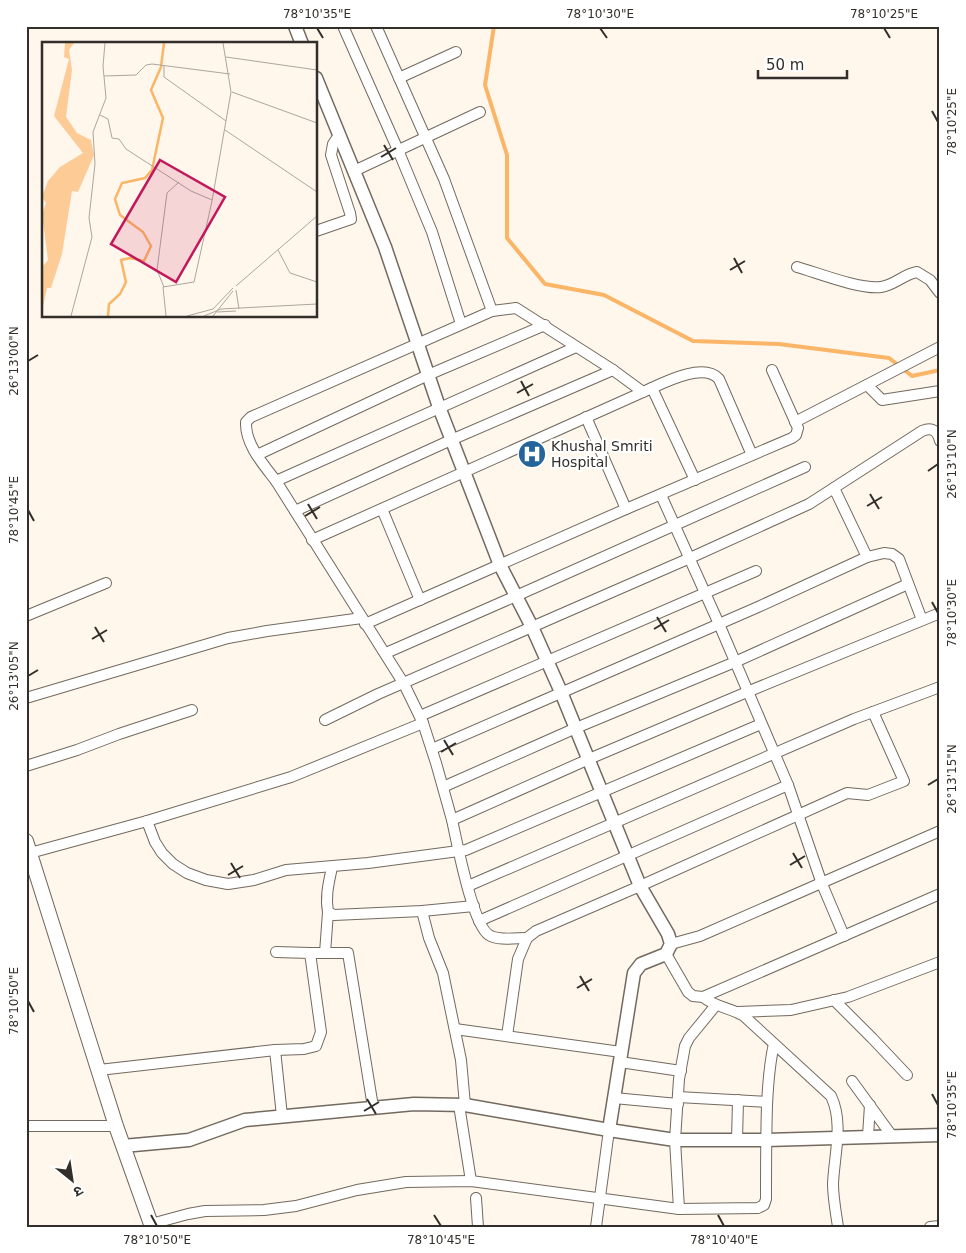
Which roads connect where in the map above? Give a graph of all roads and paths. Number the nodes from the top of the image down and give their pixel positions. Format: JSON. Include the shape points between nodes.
{"nodes":[{"id":1,"x":295,"y":26,"type":"edge"},
{"id":2,"x":342,"y":26,"type":"edge"},
{"id":3,"x":376,"y":26,"type":"edge"},
{"id":4,"x":301,"y":42,"type":"edge"},
{"id":5,"x":456,"y":52,"type":"dead end"},
{"id":6,"x":399,"y":78,"type":"junction"},
{"id":7,"x":318,"y":83,"type":"edge"},
{"id":8,"x":480,"y":112,"type":"dead end"},
{"id":9,"x":340,"y":135,"type":"junction"},
{"id":10,"x":426,"y":138,"type":"junction"},
{"id":11,"x":398,"y":150,"type":"junction"},
{"id":12,"x":354,"y":171,"type":"junction"},
{"id":13,"x":318,"y":230,"type":"edge"},
{"id":14,"x":797,"y":267,"type":"dead end"},
{"id":15,"x":940,"y":293,"type":"edge"},
{"id":16,"x":492,"y":311,"type":"junction"},
{"id":17,"x":461,"y":324,"type":"junction"},
{"id":18,"x":545,"y":324,"type":"junction"},
{"id":19,"x":418,"y":342,"type":"junction"},
{"id":20,"x":576,"y":347,"type":"junction"},
{"id":21,"x":940,"y":347,"type":"edge"},
{"id":22,"x":613,"y":370,"type":"junction"},
{"id":23,"x":772,"y":370,"type":"dead end"},
{"id":24,"x":428,"y":375,"type":"junction"},
{"id":25,"x":866,"y":385,"type":"junction"},
{"id":26,"x":647,"y":390,"type":"junction"},
{"id":27,"x":940,"y":390,"type":"edge"},
{"id":28,"x":439,"y":407,"type":"junction"},
{"id":29,"x":586,"y":417,"type":"junction"},
{"id":30,"x":795,"y":422,"type":"junction"},
{"id":31,"x":451,"y":440,"type":"junction"},
{"id":32,"x":940,"y":441,"type":"edge"},
{"id":33,"x":257,"y":455,"type":"junction"},
{"id":34,"x":752,"y":455,"type":"junction"},
{"id":35,"x":805,"y":466,"type":"dead end"},
{"id":36,"x":464,"y":471,"type":"junction"},
{"id":37,"x":695,"y":480,"type":"junction"},
{"id":38,"x":276,"y":481,"type":"junction"},
{"id":39,"x":834,"y":488,"type":"junction"},
{"id":40,"x":661,"y":495,"type":"junction"},
{"id":41,"x":382,"y":509,"type":"junction"},
{"id":42,"x":626,"y":509,"type":"junction"},
{"id":43,"x":295,"y":512,"type":"junction"},
{"id":44,"x":675,"y":525,"type":"junction"},
{"id":45,"x":312,"y":540,"type":"junction"},
{"id":46,"x":867,"y":557,"type":"junction"},
{"id":47,"x":690,"y":558,"type":"junction"},
{"id":48,"x":500,"y":565,"type":"junction"},
{"id":49,"x":756,"y":571,"type":"dead end"},
{"id":50,"x":106,"y":583,"type":"dead end"},
{"id":51,"x":908,"y":584,"type":"junction"},
{"id":52,"x":705,"y":593,"type":"junction"},
{"id":53,"x":516,"y":596,"type":"junction"},
{"id":54,"x":420,"y":600,"type":"junction"},
{"id":55,"x":940,"y":613,"type":"edge"},
{"id":56,"x":26,"y":616,"type":"edge"},
{"id":57,"x":922,"y":620,"type":"junction"},
{"id":58,"x":363,"y":621,"type":"junction"},
{"id":59,"x":719,"y":624,"type":"junction"},
{"id":60,"x":532,"y":627,"type":"junction"},
{"id":61,"x":386,"y":653,"type":"junction"},
{"id":62,"x":547,"y":660,"type":"junction"},
{"id":63,"x":735,"y":662,"type":"junction"},
{"id":64,"x":404,"y":684,"type":"junction"},
{"id":65,"x":940,"y":688,"type":"edge"},
{"id":66,"x":561,"y":692,"type":"junction"},
{"id":67,"x":747,"y":692,"type":"junction"},
{"id":68,"x":26,"y":698,"type":"edge"},
{"id":69,"x":192,"y":710,"type":"dead end"},
{"id":70,"x":873,"y":712,"type":"junction"},
{"id":71,"x":325,"y":720,"type":"dead end"},
{"id":72,"x":422,"y":720,"type":"junction"},
{"id":73,"x":761,"y":724,"type":"junction"},
{"id":74,"x":576,"y":728,"type":"junction"},
{"id":75,"x":432,"y":749,"type":"junction"},
{"id":76,"x":774,"y":754,"type":"junction"},
{"id":77,"x":589,"y":759,"type":"junction"},
{"id":78,"x":26,"y":766,"type":"edge"},
{"id":79,"x":788,"y":785,"type":"junction"},
{"id":80,"x":443,"y":787,"type":"junction"},
{"id":81,"x":602,"y":793,"type":"junction"},
{"id":82,"x":798,"y":816,"type":"junction"},
{"id":83,"x":452,"y":820,"type":"junction"},
{"id":84,"x":147,"y":821,"type":"junction"},
{"id":85,"x":615,"y":823,"type":"junction"},
{"id":86,"x":940,"y":831,"type":"edge"},
{"id":87,"x":28,"y":847,"type":"edge"},
{"id":88,"x":458,"y":850,"type":"junction"},
{"id":89,"x":627,"y":856,"type":"junction"},
{"id":90,"x":332,"y":867,"type":"junction"},
{"id":91,"x":822,"y":884,"type":"junction"},
{"id":92,"x":468,"y":886,"type":"junction"},
{"id":93,"x":640,"y":886,"type":"junction"},
{"id":94,"x":940,"y":894,"type":"edge"},
{"id":95,"x":474,"y":906,"type":"junction"},
{"id":96,"x":422,"y":911,"type":"junction"},
{"id":97,"x":328,"y":912,"type":"junction"},
{"id":98,"x":479,"y":921,"type":"junction"},
{"id":99,"x":844,"y":936,"type":"junction"},
{"id":100,"x":527,"y":938,"type":"junction"},
{"id":101,"x":668,"y":949,"type":"junction"},
{"id":102,"x":276,"y":952,"type":"dead end"},
{"id":103,"x":310,"y":953,"type":"junction"},
{"id":104,"x":326,"y":953,"type":"junction"},
{"id":105,"x":940,"y":962,"type":"edge"},
{"id":106,"x":702,"y":997,"type":"junction"},
{"id":107,"x":834,"y":1000,"type":"junction"},
{"id":108,"x":716,"y":1006,"type":"junction"},
{"id":109,"x":738,"y":1012,"type":"junction"},
{"id":110,"x":455,"y":1029,"type":"junction"},
{"id":111,"x":507,"y":1036,"type":"junction"},
{"id":112,"x":774,"y":1044,"type":"junction"},
{"id":113,"x":275,"y":1050,"type":"junction"},
{"id":114,"x":621,"y":1057,"type":"junction"},
{"id":115,"x":99,"y":1070,"type":"junction"},
{"id":116,"x":681,"y":1071,"type":"junction"},
{"id":117,"x":907,"y":1075,"type":"dead end"},
{"id":118,"x":852,"y":1081,"type":"dead end"},
{"id":119,"x":614,"y":1098,"type":"junction"},
{"id":120,"x":678,"y":1100,"type":"junction"},
{"id":121,"x":738,"y":1100,"type":"junction"},
{"id":122,"x":767,"y":1102,"type":"junction"},
{"id":123,"x":462,"y":1105,"type":"junction"},
{"id":124,"x":870,"y":1105,"type":"junction"},
{"id":125,"x":373,"y":1108,"type":"junction"},
{"id":126,"x":282,"y":1116,"type":"junction"},
{"id":127,"x":26,"y":1126,"type":"edge"},
{"id":128,"x":116,"y":1126,"type":"junction"},
{"id":129,"x":609,"y":1130,"type":"junction"},
{"id":130,"x":937,"y":1135,"type":"edge"},
{"id":131,"x":868,"y":1136,"type":"junction"},
{"id":132,"x":892,"y":1136,"type":"junction"},
{"id":133,"x":837,"y":1137,"type":"junction"},
{"id":134,"x":675,"y":1140,"type":"junction"},
{"id":135,"x":737,"y":1140,"type":"junction"},
{"id":136,"x":766,"y":1140,"type":"junction"},
{"id":137,"x":123,"y":1146,"type":"junction"},
{"id":138,"x":471,"y":1181,"type":"junction"},
{"id":139,"x":476,"y":1198,"type":"dead end"},
{"id":140,"x":600,"y":1198,"type":"junction"},
{"id":141,"x":679,"y":1209,"type":"junction"},
{"id":142,"x":152,"y":1225,"type":"edge"},
{"id":143,"x":940,"y":1226,"type":"edge"},
{"id":144,"x":478,"y":1227,"type":"edge"},
{"id":145,"x":596,"y":1227,"type":"edge"},
{"id":146,"x":838,"y":1227,"type":"edge"},
{"id":147,"x":930,"y":1227,"type":"edge"}],
"edges":[{"from":1,"to":4,"type":"street"},
{"from":2,"to":11,"type":"street"},
{"from":3,"to":6,"type":"street"},
{"from":5,"to":6,"type":"street"},
{"from":6,"to":10,"type":"street"},
{"from":7,"to":9,"type":"street"},
{"from":8,"to":10,"type":"street"},
{"from":9,"to":12,"type":"street"},
{"from":9,"to":13,"type":"street","via":[[333,144],[331,156],[350,219]]},
{"from":10,"to":11,"type":"street"},
{"from":10,"to":16,"type":"street"},
{"from":11,"to":12,"type":"street"},
{"from":11,"to":17,"type":"street","via":[[432,232]]},
{"from":12,"to":19,"type":"street","via":[[386,247]]},
{"from":14,"to":15,"type":"street","via":[[872,288],[891,284],[917,272],[930,280]]},
{"from":16,"to":17,"type":"street"},
{"from":16,"to":18,"type":"street","via":[[516,308]]},
{"from":17,"to":19,"type":"street"},
{"from":18,"to":20,"type":"street"},
{"from":18,"to":24,"type":"street"},
{"from":19,"to":24,"type":"street"},
{"from":19,"to":33,"type":"street","via":[[251,417],[246,422],[246,429]]},
{"from":20,"to":22,"type":"street"},
{"from":20,"to":28,"type":"street"},
{"from":21,"to":25,"type":"street"},
{"from":22,"to":26,"type":"street"},
{"from":22,"to":31,"type":"street"},
{"from":23,"to":30,"type":"street"},
{"from":24,"to":28,"type":"street"},
{"from":24,"to":33,"type":"street"},
{"from":25,"to":27,"type":"street","via":[[882,400]]},
{"from":25,"to":30,"type":"street"},
{"from":26,"to":29,"type":"street"},
{"from":26,"to":34,"type":"street","via":[[694,372],[714,374],[719,378]]},
{"from":26,"to":37,"type":"street"},
{"from":28,"to":31,"type":"street"},
{"from":28,"to":38,"type":"street"},
{"from":29,"to":36,"type":"street"},
{"from":29,"to":42,"type":"street"},
{"from":30,"to":34,"type":"street","via":[[798,428],[796,435]]},
{"from":31,"to":36,"type":"street"},
{"from":31,"to":43,"type":"street"},
{"from":32,"to":39,"type":"street","via":[[934,430],[922,431]]},
{"from":33,"to":38,"type":"street"},
{"from":34,"to":37,"type":"street"},
{"from":35,"to":44,"type":"street"},
{"from":36,"to":41,"type":"street"},
{"from":36,"to":48,"type":"street"},
{"from":37,"to":40,"type":"street"},
{"from":38,"to":43,"type":"street"},
{"from":39,"to":46,"type":"street"},
{"from":39,"to":47,"type":"street","via":[[809,504]]},
{"from":40,"to":42,"type":"street"},
{"from":40,"to":44,"type":"street"},
{"from":41,"to":45,"type":"street"},
{"from":41,"to":54,"type":"street"},
{"from":42,"to":48,"type":"street"},
{"from":43,"to":45,"type":"street"},
{"from":44,"to":47,"type":"street"},
{"from":44,"to":53,"type":"street"},
{"from":45,"to":58,"type":"street"},
{"from":46,"to":51,"type":"street","via":[[892,554],[899,559]]},
{"from":46,"to":59,"type":"street"},
{"from":47,"to":52,"type":"street"},
{"from":47,"to":60,"type":"street"},
{"from":48,"to":53,"type":"street"},
{"from":48,"to":54,"type":"street"},
{"from":49,"to":52,"type":"street"},
{"from":50,"to":56,"type":"street"},
{"from":51,"to":57,"type":"street"},
{"from":51,"to":63,"type":"street"},
{"from":52,"to":59,"type":"street"},
{"from":52,"to":62,"type":"street"},
{"from":53,"to":60,"type":"street"},
{"from":53,"to":61,"type":"street"},
{"from":54,"to":58,"type":"street"},
{"from":55,"to":57,"type":"street"},
{"from":57,"to":67,"type":"street"},
{"from":58,"to":61,"type":"street"},
{"from":58,"to":68,"type":"street","via":[[276,629],[228,638]]},
{"from":59,"to":63,"type":"street"},
{"from":59,"to":66,"type":"street"},
{"from":60,"to":62,"type":"street"},
{"from":60,"to":64,"type":"street"},
{"from":61,"to":64,"type":"street"},
{"from":62,"to":66,"type":"street"},
{"from":62,"to":72,"type":"street"},
{"from":63,"to":67,"type":"street"},
{"from":63,"to":74,"type":"street"},
{"from":64,"to":71,"type":"street"},
{"from":64,"to":72,"type":"street"},
{"from":65,"to":70,"type":"street"},
{"from":66,"to":74,"type":"street"},
{"from":66,"to":75,"type":"street"},
{"from":67,"to":73,"type":"street"},
{"from":67,"to":77,"type":"street"},
{"from":69,"to":78,"type":"street"},
{"from":70,"to":76,"type":"street"},
{"from":70,"to":82,"type":"street","via":[[904,781],[868,795],[847,793]]},
{"from":72,"to":75,"type":"street"},
{"from":72,"to":84,"type":"street","via":[[291,777]]},
{"from":73,"to":76,"type":"street"},
{"from":73,"to":81,"type":"street"},
{"from":74,"to":77,"type":"street"},
{"from":74,"to":80,"type":"street"},
{"from":75,"to":80,"type":"street"},
{"from":76,"to":79,"type":"street"},
{"from":76,"to":85,"type":"street"},
{"from":77,"to":81,"type":"street"},
{"from":77,"to":83,"type":"street"},
{"from":79,"to":82,"type":"street"},
{"from":79,"to":89,"type":"street"},
{"from":80,"to":83,"type":"street"},
{"from":81,"to":85,"type":"street"},
{"from":81,"to":88,"type":"street","via":[[476,847]]},
{"from":82,"to":91,"type":"street"},
{"from":82,"to":93,"type":"street"},
{"from":83,"to":88,"type":"street"},
{"from":84,"to":87,"type":"street"},
{"from":84,"to":90,"type":"street","via":[[155,842],[168,859],[187,873],[206,880],[228,884],[286,870]]},
{"from":85,"to":89,"type":"street"},
{"from":85,"to":92,"type":"street"},
{"from":86,"to":91,"type":"street"},
{"from":87,"to":115,"type":"main road"},
{"from":88,"to":90,"type":"street"},
{"from":88,"to":92,"type":"street"},
{"from":89,"to":93,"type":"street"},
{"from":89,"to":98,"type":"street"},
{"from":90,"to":97,"type":"street"},
{"from":91,"to":99,"type":"street"},
{"from":91,"to":101,"type":"street"},
{"from":92,"to":95,"type":"street"},
{"from":93,"to":100,"type":"street","via":[[536,931]]},
{"from":93,"to":101,"type":"street","via":[[668,934]]},
{"from":94,"to":99,"type":"street"},
{"from":95,"to":96,"type":"street"},
{"from":95,"to":98,"type":"street"},
{"from":96,"to":97,"type":"street","via":[[334,915]]},
{"from":96,"to":110,"type":"street","via":[[428,938],[443,973]]},
{"from":97,"to":104,"type":"street"},
{"from":98,"to":100,"type":"street","via":[[490,936]]},
{"from":99,"to":106,"type":"street"},
{"from":100,"to":111,"type":"street","via":[[518,959]]},
{"from":101,"to":106,"type":"street","via":[[688,992]]},
{"from":101,"to":114,"type":"street","via":[[641,964],[634,973]]},
{"from":102,"to":103,"type":"street"},
{"from":103,"to":104,"type":"street"},
{"from":103,"to":113,"type":"street","via":[[321,1032],[319,1040],[316,1046],[304,1049]]},
{"from":104,"to":125,"type":"street","via":[[348,953]]},
{"from":105,"to":107,"type":"street","via":[[848,998]]},
{"from":106,"to":108,"type":"street"},
{"from":107,"to":109,"type":"street","via":[[790,1010]]},
{"from":107,"to":117,"type":"street"},
{"from":108,"to":109,"type":"street"},
{"from":108,"to":116,"type":"street","via":[[689,1038]]},
{"from":109,"to":112,"type":"street"},
{"from":110,"to":111,"type":"street"},
{"from":110,"to":123,"type":"street","via":[[461,1060]]},
{"from":111,"to":114,"type":"street"},
{"from":112,"to":122,"type":"street","via":[[769,1063]]},
{"from":112,"to":133,"type":"street","via":[[831,1096],[836,1106]]},
{"from":113,"to":115,"type":"street"},
{"from":113,"to":126,"type":"street"},
{"from":114,"to":116,"type":"street"},
{"from":114,"to":119,"type":"street"},
{"from":115,"to":128,"type":"main road"},
{"from":116,"to":120,"type":"street"},
{"from":118,"to":124,"type":"street"},
{"from":119,"to":120,"type":"street"},
{"from":119,"to":129,"type":"street"},
{"from":120,"to":121,"type":"street"},
{"from":120,"to":134,"type":"street"},
{"from":121,"to":122,"type":"street"},
{"from":121,"to":135,"type":"street"},
{"from":122,"to":136,"type":"street"},
{"from":123,"to":125,"type":"street","via":[[414,1104]]},
{"from":123,"to":129,"type":"street"},
{"from":123,"to":138,"type":"street"},
{"from":124,"to":131,"type":"street"},
{"from":124,"to":132,"type":"street"},
{"from":125,"to":126,"type":"street"},
{"from":126,"to":137,"type":"street","via":[[245,1120],[188,1140]]},
{"from":127,"to":128,"type":"street"},
{"from":128,"to":137,"type":"main road"},
{"from":129,"to":134,"type":"street"},
{"from":129,"to":140,"type":"street"},
{"from":130,"to":132,"type":"street"},
{"from":131,"to":132,"type":"street"},
{"from":131,"to":133,"type":"street"},
{"from":133,"to":136,"type":"street"},
{"from":133,"to":146,"type":"street","via":[[833,1186]]},
{"from":134,"to":135,"type":"street"},
{"from":134,"to":141,"type":"street"},
{"from":135,"to":136,"type":"street"},
{"from":136,"to":141,"type":"street","via":[[764,1205],[758,1208]]},
{"from":137,"to":142,"type":"main road"},
{"from":138,"to":140,"type":"street"},
{"from":138,"to":142,"type":"street","via":[[406,1182],[357,1190],[296,1206],[205,1211]]},
{"from":139,"to":144,"type":"street"},
{"from":140,"to":141,"type":"street"},
{"from":140,"to":145,"type":"street"},
{"from":143,"to":147,"type":"street"}]}
